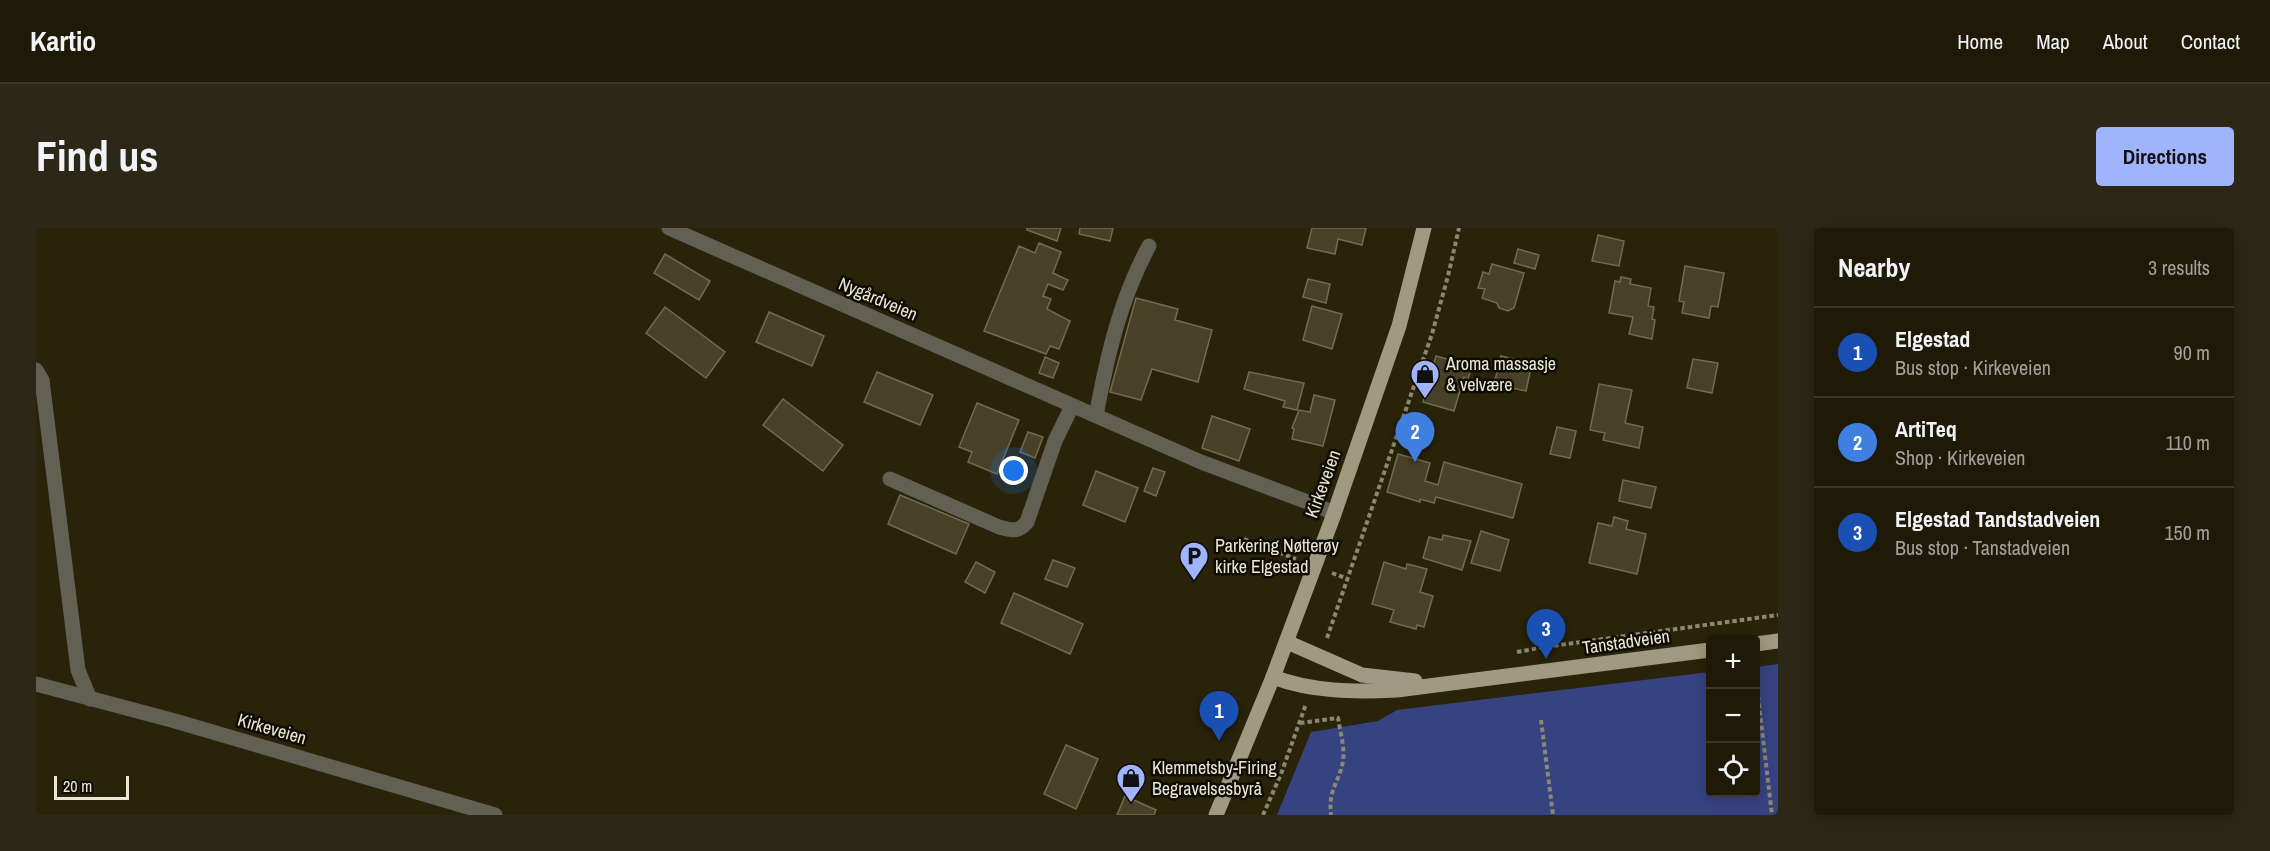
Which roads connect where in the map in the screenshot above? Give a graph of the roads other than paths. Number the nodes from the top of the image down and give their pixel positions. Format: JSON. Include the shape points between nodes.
{"nodes":[{"id":1,"x":669,"y":228,"type":"edge"},
{"id":2,"x":1424,"y":228,"type":"edge"},
{"id":3,"x":1149,"y":246,"type":"dead end"},
{"id":4,"x":36,"y":370,"type":"edge"},
{"id":5,"x":1072,"y":406,"type":"junction"},
{"id":6,"x":1096,"y":416,"type":"junction"},
{"id":7,"x":890,"y":479,"type":"dead end"},
{"id":8,"x":1334,"y":514,"type":"junction"},
{"id":9,"x":1778,"y":641,"type":"edge"},
{"id":10,"x":1287,"y":642,"type":"junction"},
{"id":11,"x":1760,"y":643,"type":"edge"},
{"id":12,"x":1706,"y":651,"type":"edge"},
{"id":13,"x":1273,"y":677,"type":"junction"},
{"id":14,"x":1439,"y":683,"type":"junction"},
{"id":15,"x":36,"y":684,"type":"edge"},
{"id":16,"x":90,"y":699,"type":"junction"},
{"id":17,"x":495,"y":815,"type":"edge"},
{"id":18,"x":1216,"y":815,"type":"edge"}],
"edges":[{"from":1,"to":5,"type":"street","name":"Nygårdveien"},
{"from":2,"to":8,"type":"main road","name":"Kirkeveien","via":[[1399,326]]},
{"from":3,"to":6,"type":"street","via":[[1124,302],[1106,362]]},
{"from":4,"to":16,"type":"street","via":[[42,380],[78,670]]},
{"from":5,"to":6,"type":"street","name":"Nygårdveien"},
{"from":5,"to":7,"type":"street","via":[[1022,529],[999,528]]},
{"from":6,"to":8,"type":"street","name":"Nygårdveien"},
{"from":8,"to":10,"type":"main road","name":"Kirkeveien"},
{"from":9,"to":11,"type":"main road"},
{"from":10,"to":13,"type":"main road","name":"Kirkeveien"},
{"from":10,"to":14,"type":"main road","name":"Tanstadveien","via":[[1362,675]]},
{"from":12,"to":14,"type":"main road","name":"Tanstadveien"},
{"from":13,"to":14,"type":"main road","name":"Tanstadveien","via":[[1311,688],[1368,691]]},
{"from":13,"to":18,"type":"main road","name":"Kirkeveien"},
{"from":15,"to":16,"type":"street","name":"Kirkeveien"},
{"from":16,"to":17,"type":"street","name":"Kirkeveien"}]}
